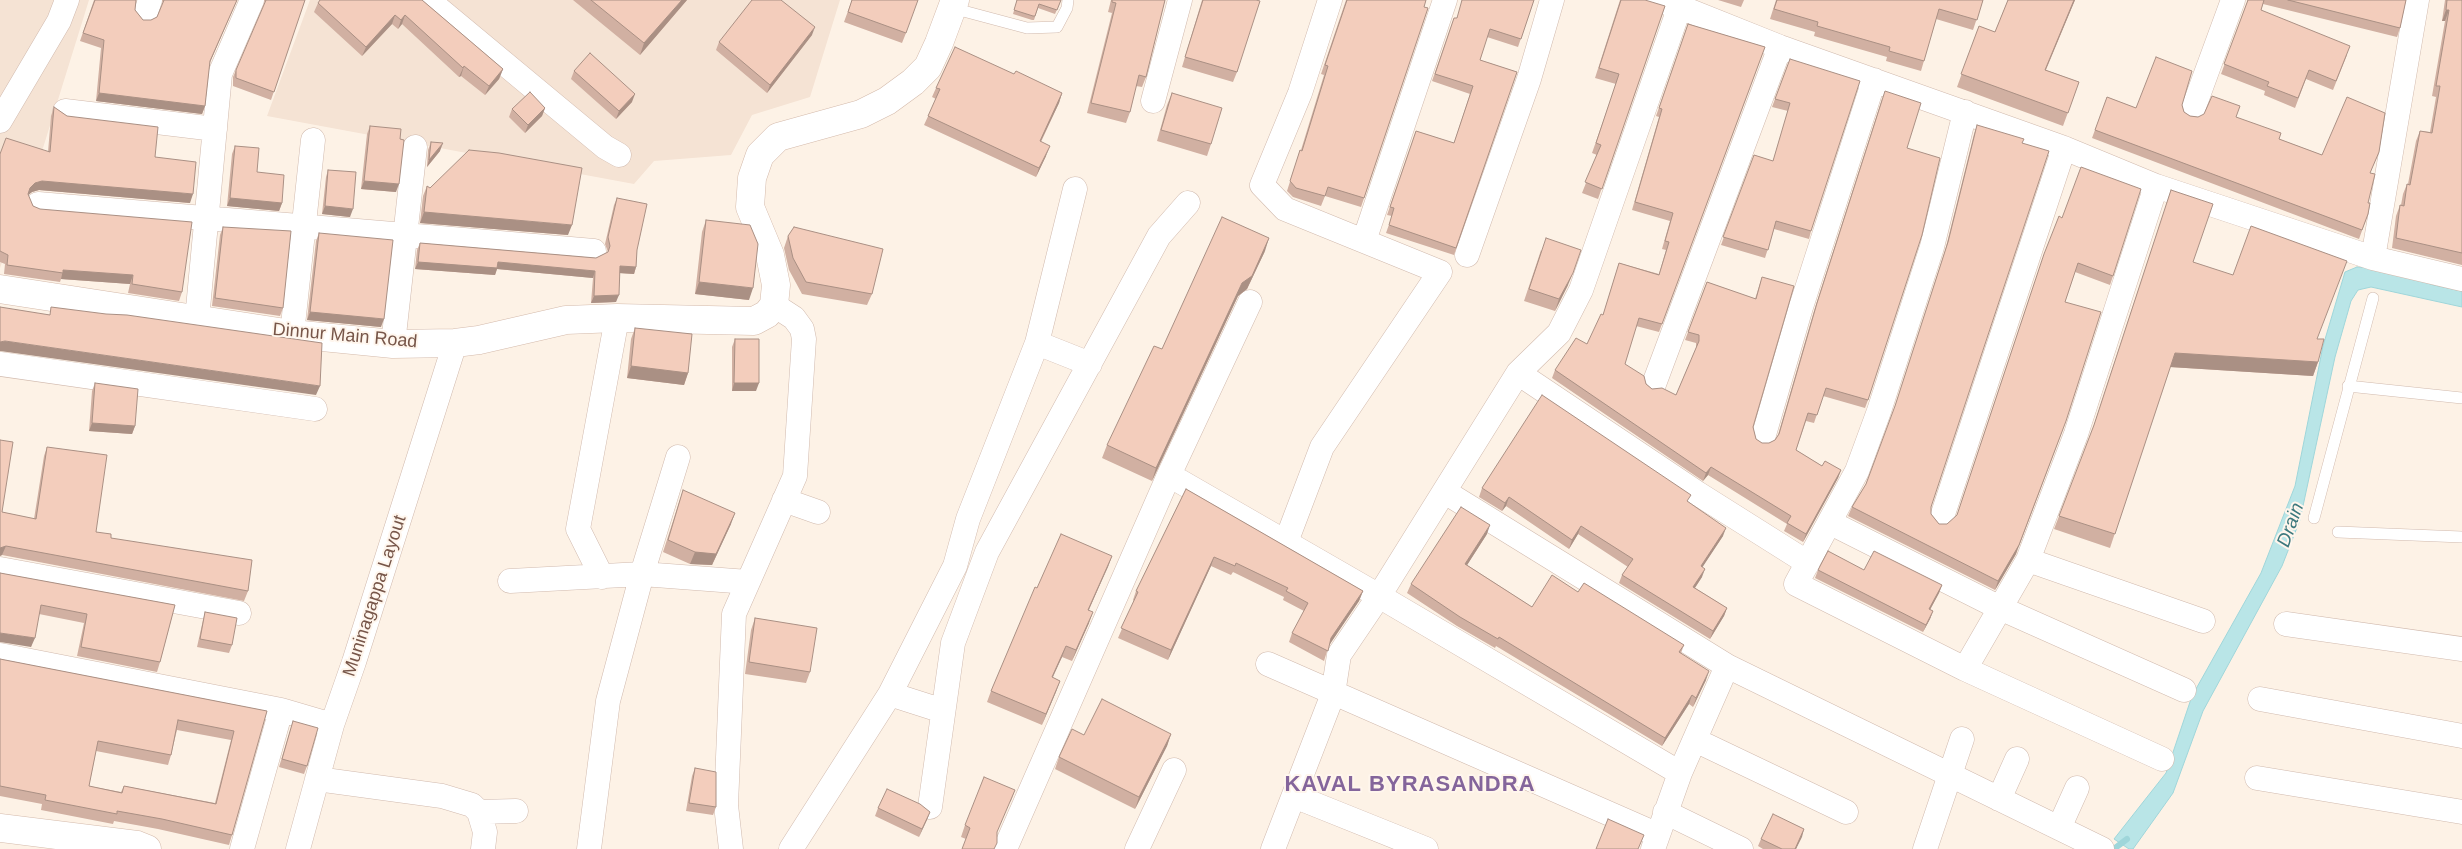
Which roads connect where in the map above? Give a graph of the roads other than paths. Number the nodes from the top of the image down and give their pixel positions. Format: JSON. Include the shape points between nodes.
{"nodes":[{"id":1,"x":67,"y":0,"type":"edge"},
{"id":2,"x":252,"y":0,"type":"edge"},
{"id":3,"x":428,"y":0,"type":"edge"},
{"id":4,"x":1068,"y":0,"type":"edge"},
{"id":5,"x":1180,"y":0,"type":"edge"},
{"id":6,"x":1330,"y":0,"type":"edge"},
{"id":7,"x":1445,"y":0,"type":"edge"},
{"id":8,"x":1552,"y":0,"type":"edge"},
{"id":9,"x":1657,"y":0,"type":"edge"},
{"id":10,"x":2233,"y":0,"type":"edge"},
{"id":11,"x":2417,"y":0,"type":"edge"},
{"id":12,"x":1681,"y":3,"type":"edge"},
{"id":13,"x":953,"y":4,"type":"edge"},
{"id":14,"x":1780,"y":47,"type":"junction"},
{"id":15,"x":1874,"y":80,"type":"junction"},
{"id":16,"x":1153,"y":101,"type":"dead end"},
{"id":17,"x":65,"y":111,"type":"dead end"},
{"id":18,"x":1965,"y":112,"type":"junction"},
{"id":19,"x":2192,"y":112,"type":"dead end"},
{"id":20,"x":0,"y":121,"type":"edge"},
{"id":21,"x":215,"y":129,"type":"junction"},
{"id":22,"x":313,"y":140,"type":"dead end"},
{"id":23,"x":414,"y":146,"type":"dead end"},
{"id":24,"x":2064,"y":148,"type":"junction"},
{"id":25,"x":619,"y":155,"type":"dead end"},
{"id":26,"x":2156,"y":186,"type":"junction"},
{"id":27,"x":1075,"y":189,"type":"dead end"},
{"id":28,"x":1188,"y":203,"type":"dead end"},
{"id":29,"x":38,"y":204,"type":"dead end"},
{"id":30,"x":206,"y":218,"type":"junction"},
{"id":31,"x":303,"y":226,"type":"junction"},
{"id":32,"x":405,"y":235,"type":"junction"},
{"id":33,"x":1364,"y":241,"type":"junction"},
{"id":34,"x":594,"y":251,"type":"dead end"},
{"id":35,"x":1467,"y":255,"type":"dead end"},
{"id":36,"x":2373,"y":258,"type":"junction"},
{"id":37,"x":2462,"y":279,"type":"edge"},
{"id":38,"x":0,"y":290,"type":"edge"},
{"id":39,"x":2373,"y":298,"type":"dead end"},
{"id":40,"x":1250,"y":302,"type":"dead end"},
{"id":41,"x":774,"y":305,"type":"junction"},
{"id":42,"x":617,"y":318,"type":"junction"},
{"id":43,"x":197,"y":319,"type":"junction"},
{"id":44,"x":292,"y":334,"type":"junction"},
{"id":45,"x":455,"y":343,"type":"junction"},
{"id":46,"x":1037,"y":343,"type":"junction"},
{"id":47,"x":393,"y":344,"type":"junction"},
{"id":48,"x":0,"y":364,"type":"edge"},
{"id":49,"x":1090,"y":364,"type":"junction"},
{"id":50,"x":1518,"y":372,"type":"junction"},
{"id":51,"x":1654,"y":384,"type":"dead end"},
{"id":52,"x":2348,"y":386,"type":"junction"},
{"id":53,"x":2462,"y":398,"type":"edge"},
{"id":54,"x":315,"y":409,"type":"dead end"},
{"id":55,"x":1763,"y":438,"type":"dead end"},
{"id":56,"x":678,"y":457,"type":"dead end"},
{"id":57,"x":1169,"y":476,"type":"junction"},
{"id":58,"x":1445,"y":492,"type":"junction"},
{"id":59,"x":784,"y":500,"type":"junction"},
{"id":60,"x":818,"y":512,"type":"dead end"},
{"id":61,"x":2314,"y":518,"type":"dead end"},
{"id":62,"x":1941,"y":520,"type":"dead end"},
{"id":63,"x":1830,"y":523,"type":"junction"},
{"id":64,"x":2338,"y":532,"type":"dead end"},
{"id":65,"x":2462,"y":538,"type":"edge"},
{"id":66,"x":1286,"y":542,"type":"junction"},
{"id":67,"x":2028,"y":560,"type":"junction"},
{"id":68,"x":1808,"y":563,"type":"junction"},
{"id":69,"x":0,"y":569,"type":"edge"},
{"id":70,"x":642,"y":574,"type":"junction"},
{"id":71,"x":602,"y":577,"type":"junction"},
{"id":72,"x":510,"y":581,"type":"dead end"},
{"id":73,"x":748,"y":582,"type":"junction"},
{"id":74,"x":1379,"y":596,"type":"junction"},
{"id":75,"x":2000,"y":608,"type":"junction"},
{"id":76,"x":239,"y":613,"type":"dead end"},
{"id":77,"x":2203,"y":621,"type":"dead end"},
{"id":78,"x":2286,"y":624,"type":"dead end"},
{"id":79,"x":2462,"y":649,"type":"edge"},
{"id":80,"x":0,"y":655,"type":"edge"},
{"id":81,"x":1268,"y":664,"type":"dead end"},
{"id":82,"x":1727,"y":666,"type":"junction"},
{"id":83,"x":1964,"y":669,"type":"junction"},
{"id":84,"x":2184,"y":690,"type":"dead end"},
{"id":85,"x":890,"y":694,"type":"junction"},
{"id":86,"x":1333,"y":694,"type":"junction"},
{"id":87,"x":2260,"y":699,"type":"dead end"},
{"id":88,"x":280,"y":710,"type":"junction"},
{"id":89,"x":943,"y":711,"type":"junction"},
{"id":90,"x":332,"y":725,"type":"junction"},
{"id":91,"x":2462,"y":736,"type":"edge"},
{"id":92,"x":1962,"y":739,"type":"dead end"},
{"id":93,"x":1696,"y":740,"type":"junction"},
{"id":94,"x":2017,"y":759,"type":"dead end"},
{"id":95,"x":2162,"y":759,"type":"dead end"},
{"id":96,"x":1174,"y":770,"type":"dead end"},
{"id":97,"x":1680,"y":774,"type":"junction"},
{"id":98,"x":1950,"y":776,"type":"junction"},
{"id":99,"x":2257,"y":778,"type":"dead end"},
{"id":100,"x":317,"y":779,"type":"junction"},
{"id":101,"x":2077,"y":788,"type":"dead end"},
{"id":102,"x":1294,"y":796,"type":"junction"},
{"id":103,"x":1999,"y":799,"type":"junction"},
{"id":104,"x":930,"y":807,"type":"dead end"},
{"id":105,"x":516,"y":811,"type":"dead end"},
{"id":106,"x":479,"y":812,"type":"junction"},
{"id":107,"x":1665,"y":812,"type":"junction"},
{"id":108,"x":1846,"y":812,"type":"dead end"},
{"id":109,"x":2462,"y":812,"type":"edge"},
{"id":110,"x":0,"y":828,"type":"edge"},
{"id":111,"x":2059,"y":828,"type":"junction"},
{"id":112,"x":44,"y":841,"type":"edge"},
{"id":113,"x":1656,"y":842,"type":"edge"},
{"id":114,"x":140,"y":848,"type":"edge"},
{"id":115,"x":242,"y":849,"type":"edge"},
{"id":116,"x":298,"y":849,"type":"edge"},
{"id":117,"x":483,"y":849,"type":"edge"},
{"id":118,"x":589,"y":849,"type":"edge"},
{"id":119,"x":731,"y":849,"type":"edge"},
{"id":120,"x":791,"y":849,"type":"edge"},
{"id":121,"x":1005,"y":849,"type":"edge"},
{"id":122,"x":1137,"y":849,"type":"edge"},
{"id":123,"x":1273,"y":849,"type":"edge"},
{"id":124,"x":1426,"y":849,"type":"edge"},
{"id":125,"x":1741,"y":849,"type":"edge"},
{"id":126,"x":1925,"y":849,"type":"edge"},
{"id":127,"x":2102,"y":849,"type":"edge"}],
"edges":[{"from":1,"to":20,"type":"street","via":[[59,21]]},
{"from":2,"to":21,"type":"street","via":[[220,74]]},
{"from":3,"to":25,"type":"street","via":[[605,147]]},
{"from":4,"to":13,"type":"lane","via":[[1057,26],[1026,28]]},
{"from":5,"to":16,"type":"street"},
{"from":6,"to":33,"type":"street","via":[[1300,93],[1262,185],[1285,209]]},
{"from":7,"to":33,"type":"street"},
{"from":8,"to":35,"type":"street","via":[[1526,88]]},
{"from":9,"to":12,"type":"street"},
{"from":10,"to":19,"type":"street"},
{"from":11,"to":36,"type":"street"},
{"from":12,"to":14,"type":"street"},
{"from":12,"to":50,"type":"street","via":[[1581,290],[1559,333]]},
{"from":13,"to":41,"type":"street","via":[[928,66],[913,82],[887,101],[861,114],[778,137],[760,155],[752,178],[750,207],[770,255],[776,285]]},
{"from":14,"to":15,"type":"street"},
{"from":14,"to":51,"type":"street"},
{"from":15,"to":18,"type":"street"},
{"from":15,"to":55,"type":"street","via":[[1800,307]]},
{"from":17,"to":21,"type":"street"},
{"from":18,"to":24,"type":"street"},
{"from":18,"to":63,"type":"street","via":[[1932,247],[1885,393],[1857,471]]},
{"from":21,"to":30,"type":"street"},
{"from":22,"to":31,"type":"street"},
{"from":23,"to":32,"type":"street"},
{"from":24,"to":26,"type":"street"},
{"from":24,"to":62,"type":"street"},
{"from":26,"to":36,"type":"street"},
{"from":26,"to":67,"type":"street","via":[[2076,434]]},
{"from":27,"to":46,"type":"street"},
{"from":28,"to":49,"type":"street","via":[[1159,236]]},
{"from":29,"to":30,"type":"street"},
{"from":30,"to":31,"type":"street"},
{"from":30,"to":43,"type":"street"},
{"from":31,"to":32,"type":"street"},
{"from":31,"to":44,"type":"street"},
{"from":32,"to":34,"type":"street"},
{"from":32,"to":47,"type":"street"},
{"from":33,"to":66,"type":"street","via":[[1440,272],[1322,447]]},
{"from":36,"to":37,"type":"street"},
{"from":38,"to":43,"type":"street","name":"Dinnur Main Road"},
{"from":39,"to":52,"type":"lane"},
{"from":40,"to":57,"type":"street"},
{"from":41,"to":42,"type":"street","name":"Dinnur Main Road","via":[[767,314],[754,321]]},
{"from":41,"to":59,"type":"street","via":[[794,318],[804,339],[795,476]]},
{"from":42,"to":45,"type":"street","name":"Dinnur Main Road","via":[[566,320]]},
{"from":42,"to":71,"type":"street","via":[[578,529]]},
{"from":43,"to":44,"type":"street","name":"Dinnur Main Road"},
{"from":44,"to":47,"type":"street","name":"Dinnur Main Road"},
{"from":45,"to":47,"type":"street","name":"Dinnur Main Road"},
{"from":45,"to":90,"type":"street","name":"Muninagappa Layout"},
{"from":46,"to":49,"type":"street"},
{"from":46,"to":85,"type":"street","via":[[968,519],[955,566]]},
{"from":48,"to":54,"type":"street"},
{"from":49,"to":89,"type":"street","via":[[987,552],[952,643]]},
{"from":50,"to":58,"type":"street"},
{"from":50,"to":68,"type":"street","via":[[1697,493]]},
{"from":52,"to":53,"type":"lane"},
{"from":52,"to":61,"type":"lane"},
{"from":56,"to":70,"type":"street"},
{"from":57,"to":66,"type":"street"},
{"from":57,"to":121,"type":"street"},
{"from":58,"to":74,"type":"street"},
{"from":58,"to":82,"type":"street"},
{"from":59,"to":60,"type":"street"},
{"from":59,"to":73,"type":"street"},
{"from":63,"to":68,"type":"street"},
{"from":63,"to":75,"type":"street"},
{"from":64,"to":65,"type":"lane"},
{"from":66,"to":74,"type":"street"},
{"from":67,"to":75,"type":"street"},
{"from":67,"to":77,"type":"street"},
{"from":68,"to":83,"type":"street","via":[[1796,584]]},
{"from":69,"to":76,"type":"street"},
{"from":70,"to":71,"type":"street"},
{"from":70,"to":73,"type":"street"},
{"from":70,"to":118,"type":"street","via":[[608,701]]},
{"from":71,"to":72,"type":"street"},
{"from":73,"to":119,"type":"street","via":[[734,614],[726,805]]},
{"from":74,"to":86,"type":"street","via":[[1339,654]]},
{"from":74,"to":97,"type":"street"},
{"from":75,"to":83,"type":"street"},
{"from":75,"to":84,"type":"street"},
{"from":78,"to":79,"type":"street"},
{"from":80,"to":88,"type":"street"},
{"from":81,"to":86,"type":"street"},
{"from":82,"to":93,"type":"street"},
{"from":82,"to":98,"type":"street"},
{"from":83,"to":95,"type":"street"},
{"from":85,"to":89,"type":"street"},
{"from":85,"to":120,"type":"street"},
{"from":86,"to":102,"type":"street"},
{"from":86,"to":113,"type":"street"},
{"from":87,"to":91,"type":"street"},
{"from":88,"to":90,"type":"street"},
{"from":88,"to":115,"type":"street"},
{"from":89,"to":104,"type":"street"},
{"from":90,"to":100,"type":"street","name":"Muninagappa Layout"},
{"from":92,"to":98,"type":"street"},
{"from":93,"to":97,"type":"street"},
{"from":93,"to":108,"type":"street"},
{"from":94,"to":103,"type":"street"},
{"from":96,"to":122,"type":"street"},
{"from":97,"to":107,"type":"street"},
{"from":98,"to":103,"type":"street"},
{"from":98,"to":126,"type":"street"},
{"from":99,"to":109,"type":"street"},
{"from":100,"to":106,"type":"street","via":[[442,796],[472,805]]},
{"from":100,"to":116,"type":"street","name":"Muninagappa Layout"},
{"from":101,"to":111,"type":"street"},
{"from":102,"to":123,"type":"street"},
{"from":102,"to":124,"type":"street"},
{"from":103,"to":111,"type":"street"},
{"from":105,"to":106,"type":"street"},
{"from":106,"to":117,"type":"street","via":[[485,832]]},
{"from":107,"to":113,"type":"street"},
{"from":107,"to":125,"type":"street"},
{"from":110,"to":112,"type":"street"},
{"from":111,"to":127,"type":"street"},
{"from":112,"to":114,"type":"street"}]}
